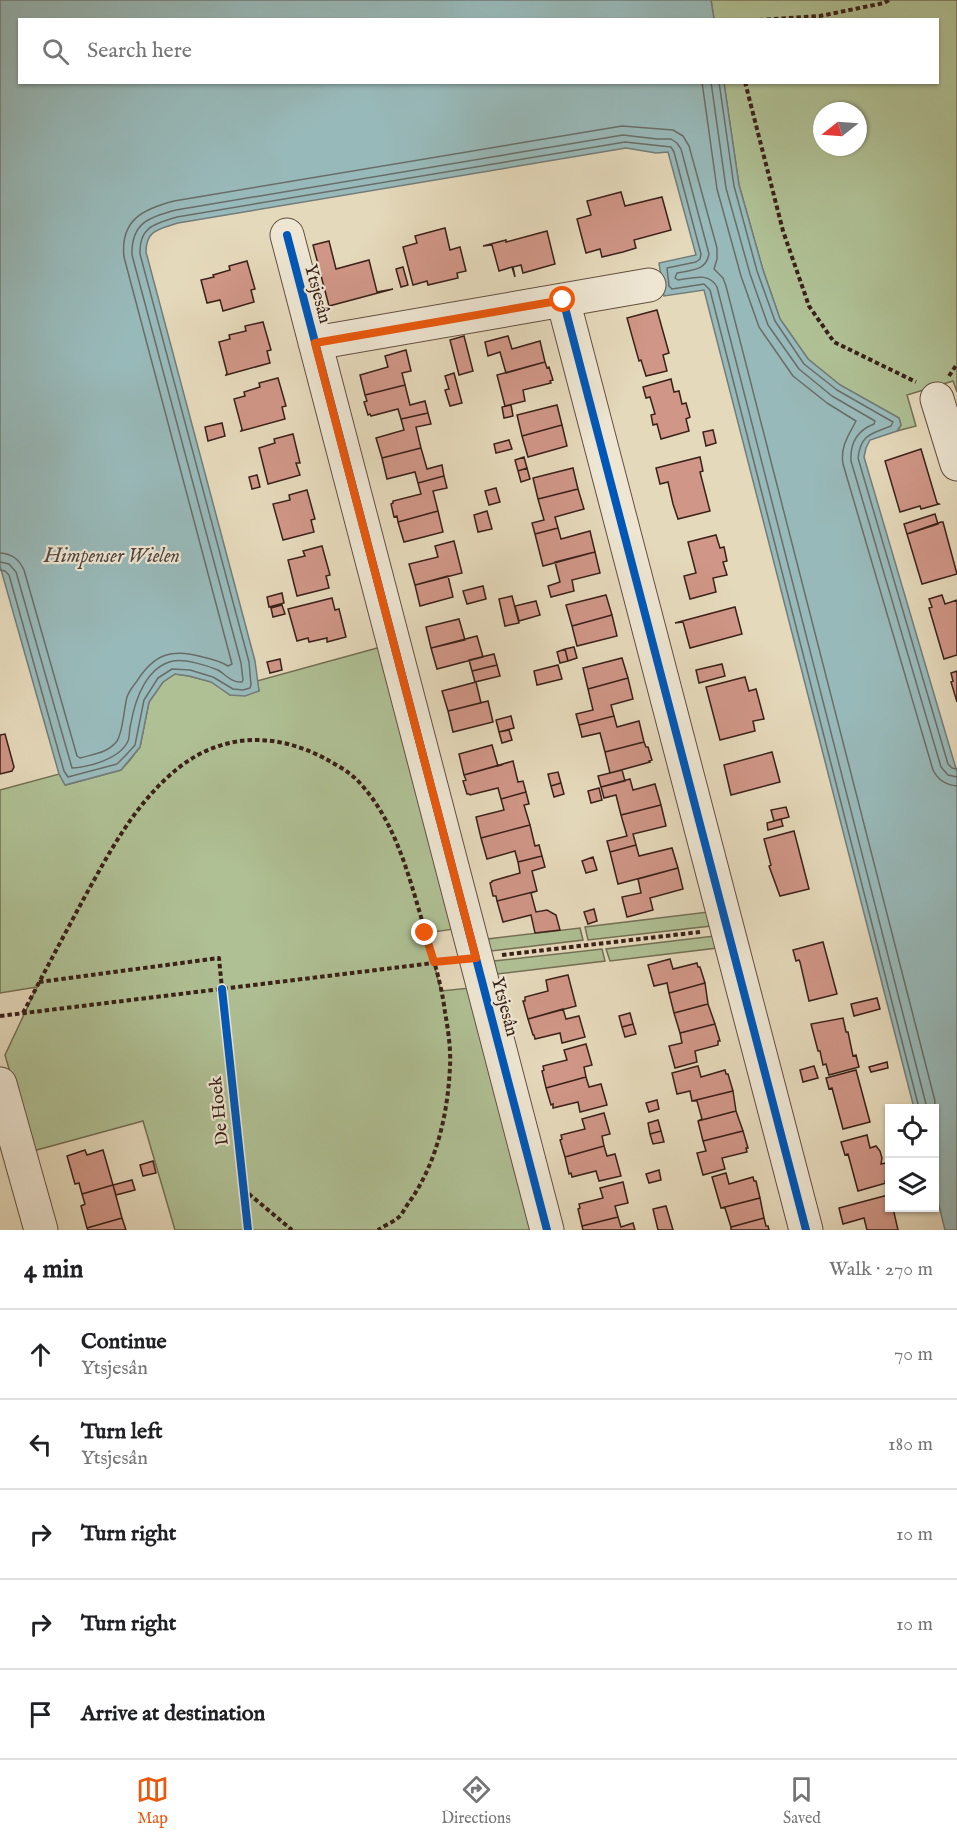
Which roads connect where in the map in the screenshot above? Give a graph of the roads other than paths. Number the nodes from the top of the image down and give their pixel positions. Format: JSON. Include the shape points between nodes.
{"nodes":[{"id":1,"x":287,"y":235,"type":"dead end"},
{"id":2,"x":649,"y":285,"type":"dead end"},
{"id":3,"x":563,"y":300,"type":"junction"},
{"id":4,"x":315,"y":343,"type":"junction"},
{"id":5,"x":937,"y":399,"type":"road end"},
{"id":6,"x":957,"y":464,"type":"edge"},
{"id":7,"x":0,"y":1084,"type":"edge"},
{"id":8,"x":41,"y":1230,"type":"edge"},
{"id":9,"x":547,"y":1230,"type":"edge"},
{"id":10,"x":806,"y":1230,"type":"edge"}],
"edges":[{"from":1,"to":4,"type":"street","name":"Ytsjesân"},
{"from":2,"to":3,"type":"street","name":"Ytsjesân"},
{"from":3,"to":4,"type":"street","name":"Ytsjesân"},
{"from":3,"to":10,"type":"street"},
{"from":4,"to":9,"type":"street","name":"Ytsjesân"},
{"from":5,"to":6,"type":"street"},
{"from":7,"to":8,"type":"street"}]}
